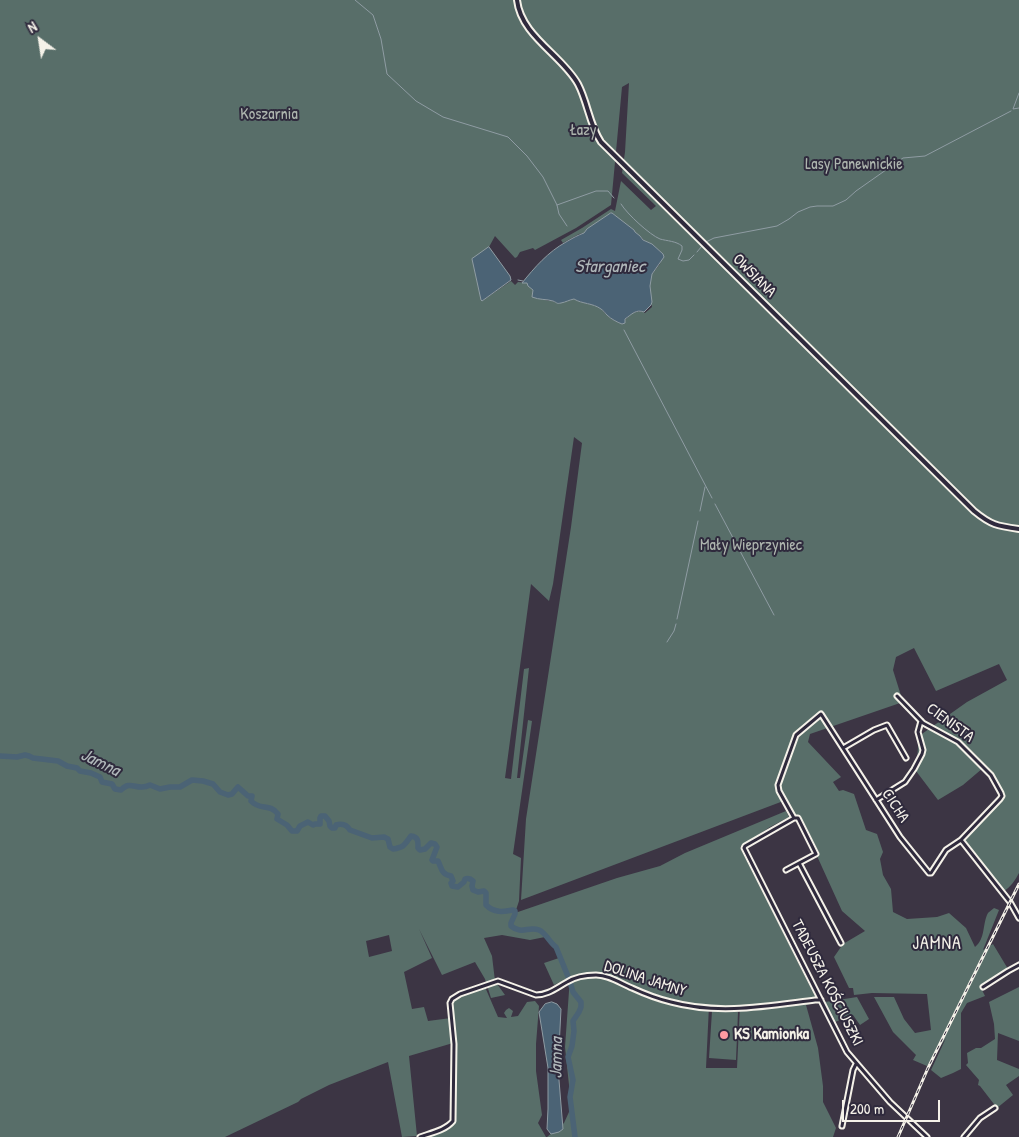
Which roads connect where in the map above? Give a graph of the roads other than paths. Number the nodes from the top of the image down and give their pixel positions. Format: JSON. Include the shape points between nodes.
{"nodes":[{"id":1,"x":517,"y":0,"type":"edge"},
{"id":2,"x":1019,"y":529,"type":"edge"},
{"id":3,"x":897,"y":696,"type":"dead end"},
{"id":4,"x":921,"y":721,"type":"junction"},
{"id":5,"x":843,"y":748,"type":"junction"},
{"id":6,"x":906,"y":758,"type":"dead end"},
{"id":7,"x":876,"y":800,"type":"junction"},
{"id":8,"x":794,"y":818,"type":"junction"},
{"id":9,"x":962,"y":840,"type":"junction"},
{"id":10,"x":800,"y":863,"type":"junction"},
{"id":11,"x":786,"y":870,"type":"dead end"},
{"id":12,"x":931,"y":873,"type":"joint"},
{"id":13,"x":1019,"y":918,"type":"edge"},
{"id":14,"x":841,"y":943,"type":"dead end"},
{"id":15,"x":1019,"y":966,"type":"edge"},
{"id":16,"x":983,"y":987,"type":"dead end"},
{"id":17,"x":821,"y":1000,"type":"junction"},
{"id":18,"x":856,"y":1064,"type":"junction"},
{"id":19,"x":994,"y":1108,"type":"dead end"},
{"id":20,"x":842,"y":1126,"type":"dead end"},
{"id":21,"x":420,"y":1137,"type":"edge"},
{"id":22,"x":927,"y":1137,"type":"edge"},
{"id":23,"x":964,"y":1137,"type":"edge"}],
"edges":[{"from":1,"to":2,"type":"street","name":"OWSIANA","via":[[526,25],[578,84],[591,124],[601,142],[974,510],[994,525]]},
{"from":3,"to":4,"type":"street","name":"CIENISTA"},
{"from":4,"to":7,"type":"street","via":[[918,732],[923,750],[914,769],[905,782]]},
{"from":4,"to":9,"type":"street","name":"CIENISTA","via":[[958,742],[991,775],[1001,793],[1000,800]]},
{"from":5,"to":6,"type":"street","via":[[887,725]]},
{"from":5,"to":7,"type":"street","name":"CICHA"},
{"from":5,"to":8,"type":"street","name":"CICHA","via":[[821,714],[796,736],[778,785]]},
{"from":7,"to":12,"type":"street","name":"CICHA","via":[[900,837]]},
{"from":8,"to":10,"type":"street","via":[[798,818],[816,854]]},
{"from":8,"to":17,"type":"street","name":"TADEUSZA KOŚCIUSZKI","via":[[744,848]]},
{"from":9,"to":12,"type":"street","name":"CIENISTA","via":[[946,850]]},
{"from":9,"to":13,"type":"street"},
{"from":10,"to":11,"type":"street"},
{"from":10,"to":14,"type":"street"},
{"from":15,"to":16,"type":"street"},
{"from":17,"to":18,"type":"street","name":"TADEUSZA KOŚCIUSZKI"},
{"from":17,"to":21,"type":"street","name":"DOLINA JAMNY","via":[[738,1009],[696,1007],[649,996],[611,978],[596,975],[574,979],[541,995],[498,981],[468,990],[455,996],[450,1003],[454,1044],[454,1118],[447,1127]]},
{"from":18,"to":20,"type":"street","via":[[852,1070]]},
{"from":18,"to":22,"type":"street","name":"TADEUSZA KOŚCIUSZKI"},
{"from":19,"to":23,"type":"street","via":[[980,1118]]}]}
